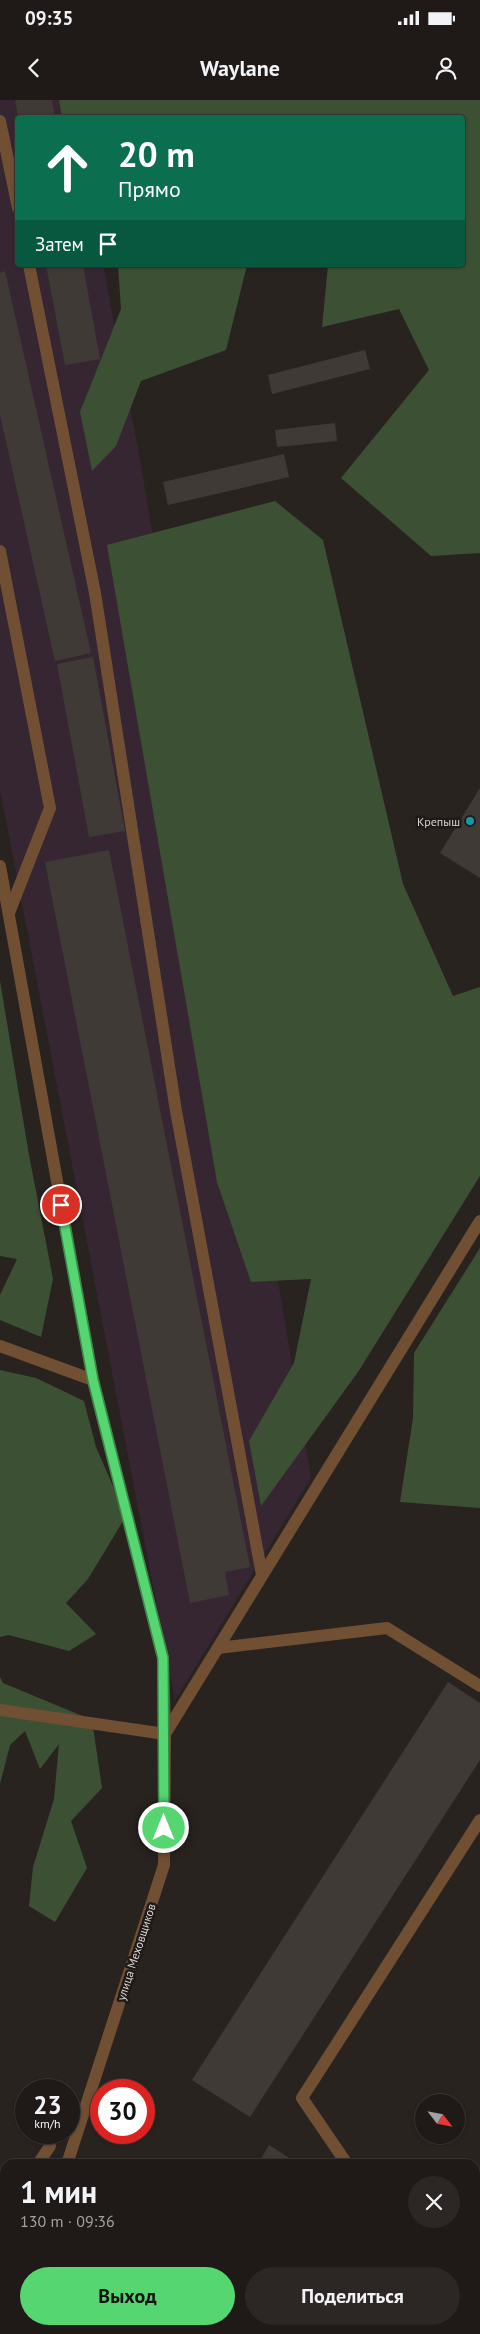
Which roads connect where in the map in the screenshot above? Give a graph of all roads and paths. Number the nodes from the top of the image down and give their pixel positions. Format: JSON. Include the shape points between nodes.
{"nodes":[{"id":1,"x":0,"y":121,"type":"edge"},
{"id":2,"x":15,"y":194,"type":"edge"},
{"id":3,"x":29,"y":267,"type":"edge"},
{"id":4,"x":0,"y":551,"type":"edge"},
{"id":5,"x":0,"y":866,"type":"edge"},
{"id":6,"x":9,"y":913,"type":"junction"},
{"id":7,"x":480,"y":1221,"type":"edge"},
{"id":8,"x":0,"y":1346,"type":"edge"},
{"id":9,"x":93,"y":1380,"type":"junction"},
{"id":10,"x":262,"y":1575,"type":"junction"},
{"id":11,"x":218,"y":1648,"type":"junction"},
{"id":12,"x":480,"y":1686,"type":"edge"},
{"id":13,"x":0,"y":1710,"type":"edge"},
{"id":14,"x":165,"y":1734,"type":"junction"},
{"id":15,"x":479,"y":1824,"type":"edge"},
{"id":16,"x":50,"y":2146,"type":"dead end"},
{"id":17,"x":41,"y":2159,"type":"edge"},
{"id":18,"x":69,"y":2159,"type":"edge"},
{"id":19,"x":344,"y":2159,"type":"edge"}],
"edges":[{"from":1,"to":2,"type":"street"},
{"from":3,"to":10,"type":"street","via":[[95,593],[176,1111]]},
{"from":4,"to":6,"type":"street","via":[[50,808]]},
{"from":5,"to":6,"type":"street","name":"улица Меховщиков"},
{"from":6,"to":9,"type":"street","name":"улица Меховщиков"},
{"from":7,"to":10,"type":"street"},
{"from":8,"to":9,"type":"street"},
{"from":9,"to":14,"type":"street","name":"улица Меховщиков","via":[[163,1658]]},
{"from":10,"to":11,"type":"street"},
{"from":11,"to":12,"type":"street","via":[[386,1628]]},
{"from":11,"to":14,"type":"street"},
{"from":13,"to":14,"type":"street"},
{"from":14,"to":18,"type":"street","name":"улица Меховщиков","via":[[164,1865]]},
{"from":15,"to":19,"type":"street","via":[[302,2098]]},
{"from":16,"to":17,"type":"street"}]}
